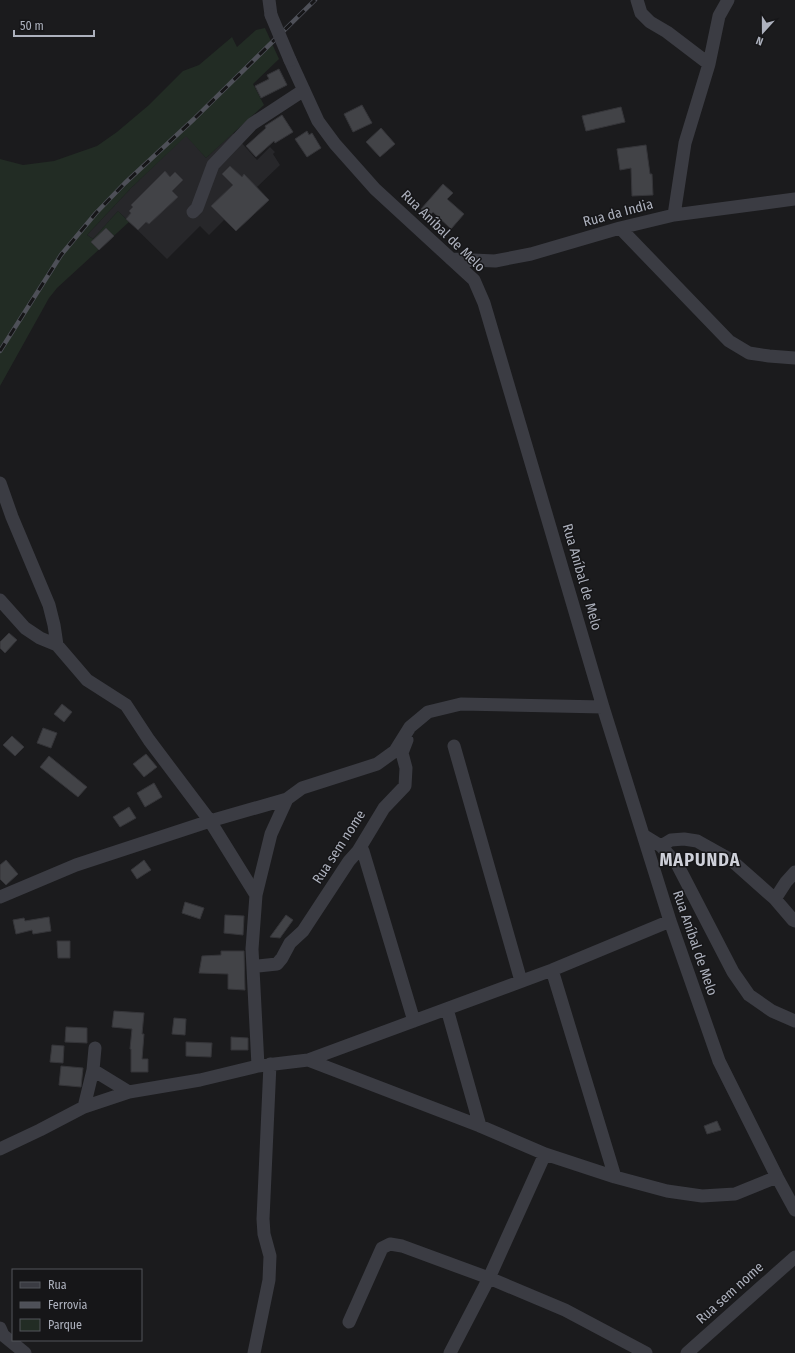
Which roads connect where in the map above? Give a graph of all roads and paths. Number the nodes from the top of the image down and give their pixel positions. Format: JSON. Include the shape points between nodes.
{"nodes":[{"id":1,"x":269,"y":0,"type":"edge"},
{"id":2,"x":637,"y":0,"type":"edge"},
{"id":3,"x":728,"y":0,"type":"edge"},
{"id":4,"x":709,"y":64,"type":"junction"},
{"id":5,"x":304,"y":90,"type":"junction"},
{"id":6,"x":795,"y":198,"type":"edge"},
{"id":7,"x":193,"y":212,"type":"dead end"},
{"id":8,"x":674,"y":215,"type":"junction"},
{"id":9,"x":620,"y":228,"type":"junction"},
{"id":10,"x":451,"y":259,"type":"junction"},
{"id":11,"x":795,"y":358,"type":"edge"},
{"id":12,"x":0,"y":483,"type":"edge"},
{"id":13,"x":0,"y":600,"type":"edge"},
{"id":14,"x":57,"y":645,"type":"junction"},
{"id":15,"x":603,"y":707,"type":"junction"},
{"id":16,"x":413,"y":725,"type":"junction"},
{"id":17,"x":454,"y":746,"type":"dead end"},
{"id":18,"x":287,"y":799,"type":"junction"},
{"id":19,"x":210,"y":821,"type":"junction"},
{"id":20,"x":643,"y":835,"type":"junction"},
{"id":21,"x":662,"y":846,"type":"junction"},
{"id":22,"x":362,"y":851,"type":"dead end"},
{"id":23,"x":795,"y":872,"type":"edge"},
{"id":24,"x":256,"y":895,"type":"junction"},
{"id":25,"x":0,"y":897,"type":"edge"},
{"id":26,"x":775,"y":899,"type":"junction"},
{"id":27,"x":670,"y":921,"type":"junction"},
{"id":28,"x":795,"y":921,"type":"edge"},
{"id":29,"x":258,"y":966,"type":"dead end"},
{"id":30,"x":552,"y":970,"type":"junction"},
{"id":31,"x":521,"y":981,"type":"junction"},
{"id":32,"x":447,"y":1009,"type":"junction"},
{"id":33,"x":414,"y":1021,"type":"junction"},
{"id":34,"x":795,"y":1021,"type":"edge"},
{"id":35,"x":95,"y":1048,"type":"dead end"},
{"id":36,"x":308,"y":1060,"type":"junction"},
{"id":37,"x":264,"y":1065,"type":"junction"},
{"id":38,"x":93,"y":1070,"type":"junction"},
{"id":39,"x":128,"y":1092,"type":"junction"},
{"id":40,"x":84,"y":1107,"type":"junction"},
{"id":41,"x":480,"y":1126,"type":"junction"},
{"id":42,"x":0,"y":1149,"type":"edge"},
{"id":43,"x":545,"y":1154,"type":"junction"},
{"id":44,"x":615,"y":1177,"type":"junction"},
{"id":45,"x":777,"y":1177,"type":"junction"},
{"id":46,"x":795,"y":1210,"type":"edge"},
{"id":47,"x":795,"y":1256,"type":"edge"},
{"id":48,"x":489,"y":1278,"type":"junction"},
{"id":49,"x":350,"y":1322,"type":"dead end"},
{"id":50,"x":0,"y":1328,"type":"edge"},
{"id":51,"x":25,"y":1353,"type":"edge"},
{"id":52,"x":254,"y":1353,"type":"edge"},
{"id":53,"x":450,"y":1353,"type":"edge"},
{"id":54,"x":646,"y":1353,"type":"edge"},
{"id":55,"x":687,"y":1353,"type":"edge"}],
"edges":[{"from":1,"to":5,"type":"street","name":"Rua Aníbal de Melo","bridge":true,"via":[[271,15]]},
{"from":2,"to":4,"type":"street","via":[[641,13],[650,22]]},
{"from":3,"to":4,"type":"street","via":[[719,16]]},
{"from":4,"to":8,"type":"street","via":[[685,143]]},
{"from":5,"to":7,"type":"street","via":[[259,118],[213,165],[197,208]]},
{"from":5,"to":10,"type":"street","name":"Rua Aníbal de Melo","via":[[318,121],[335,144],[375,189]]},
{"from":6,"to":8,"type":"street","name":"Rua da India"},
{"from":8,"to":9,"type":"street","name":"Rua da India"},
{"from":9,"to":10,"type":"street","name":"Rua da India","via":[[531,254],[495,261]]},
{"from":9,"to":11,"type":"street","via":[[729,341],[749,353]]},
{"from":10,"to":15,"type":"street","name":"Rua Aníbal de Melo","via":[[474,280],[484,303]]},
{"from":12,"to":14,"type":"street","via":[[49,605]]},
{"from":13,"to":14,"type":"street","via":[[25,628]]},
{"from":14,"to":19,"type":"street","via":[[87,680],[126,705]]},
{"from":15,"to":16,"type":"street","via":[[461,704],[428,712]]},
{"from":15,"to":20,"type":"street","name":"Rua Aníbal de Melo"},
{"from":16,"to":18,"type":"street","via":[[395,751],[377,764],[302,788]]},
{"from":16,"to":29,"type":"street","name":"Rua sem nome","via":[[402,753],[406,768],[405,786],[384,808],[358,851],[303,931],[290,943],[282,958],[277,964]]},
{"from":17,"to":31,"type":"street"},
{"from":18,"to":19,"type":"street"},
{"from":18,"to":24,"type":"street","via":[[271,834]]},
{"from":19,"to":24,"type":"street"},
{"from":19,"to":25,"type":"street","via":[[76,865]]},
{"from":20,"to":21,"type":"street"},
{"from":20,"to":27,"type":"street","name":"Rua Aníbal de Melo"},
{"from":21,"to":26,"type":"street","via":[[671,840],[697,841],[730,860]]},
{"from":21,"to":34,"type":"street","via":[[677,864],[733,972],[745,989],[772,1011]]},
{"from":22,"to":33,"type":"street"},
{"from":23,"to":26,"type":"street"},
{"from":24,"to":37,"type":"street","via":[[252,949]]},
{"from":26,"to":28,"type":"street"},
{"from":27,"to":30,"type":"street"},
{"from":27,"to":45,"type":"street","name":"Rua Aníbal de Melo","via":[[719,1061]]},
{"from":30,"to":31,"type":"street"},
{"from":30,"to":44,"type":"street"},
{"from":31,"to":32,"type":"street"},
{"from":32,"to":33,"type":"street"},
{"from":32,"to":41,"type":"street"},
{"from":33,"to":36,"type":"street"},
{"from":35,"to":38,"type":"street"},
{"from":36,"to":37,"type":"street"},
{"from":36,"to":41,"type":"street"},
{"from":37,"to":39,"type":"street","via":[[200,1080]]},
{"from":37,"to":52,"type":"street","via":[[263,1219],[270,1256]]},
{"from":38,"to":39,"type":"street"},
{"from":38,"to":40,"type":"street"},
{"from":39,"to":40,"type":"street"},
{"from":40,"to":42,"type":"street"},
{"from":41,"to":43,"type":"street"},
{"from":43,"to":44,"type":"street"},
{"from":43,"to":48,"type":"street"},
{"from":44,"to":45,"type":"street","via":[[667,1191],[702,1196],[735,1194]]},
{"from":45,"to":46,"type":"street","name":"Rua Aníbal de Melo"},
{"from":47,"to":55,"type":"street","name":"Rua sem nome"},
{"from":48,"to":49,"type":"street","via":[[402,1246],[390,1244],[382,1248]]},
{"from":48,"to":53,"type":"street"},
{"from":48,"to":54,"type":"street","via":[[565,1310]]},
{"from":50,"to":51,"type":"street","via":[[3,1335]]}]}
